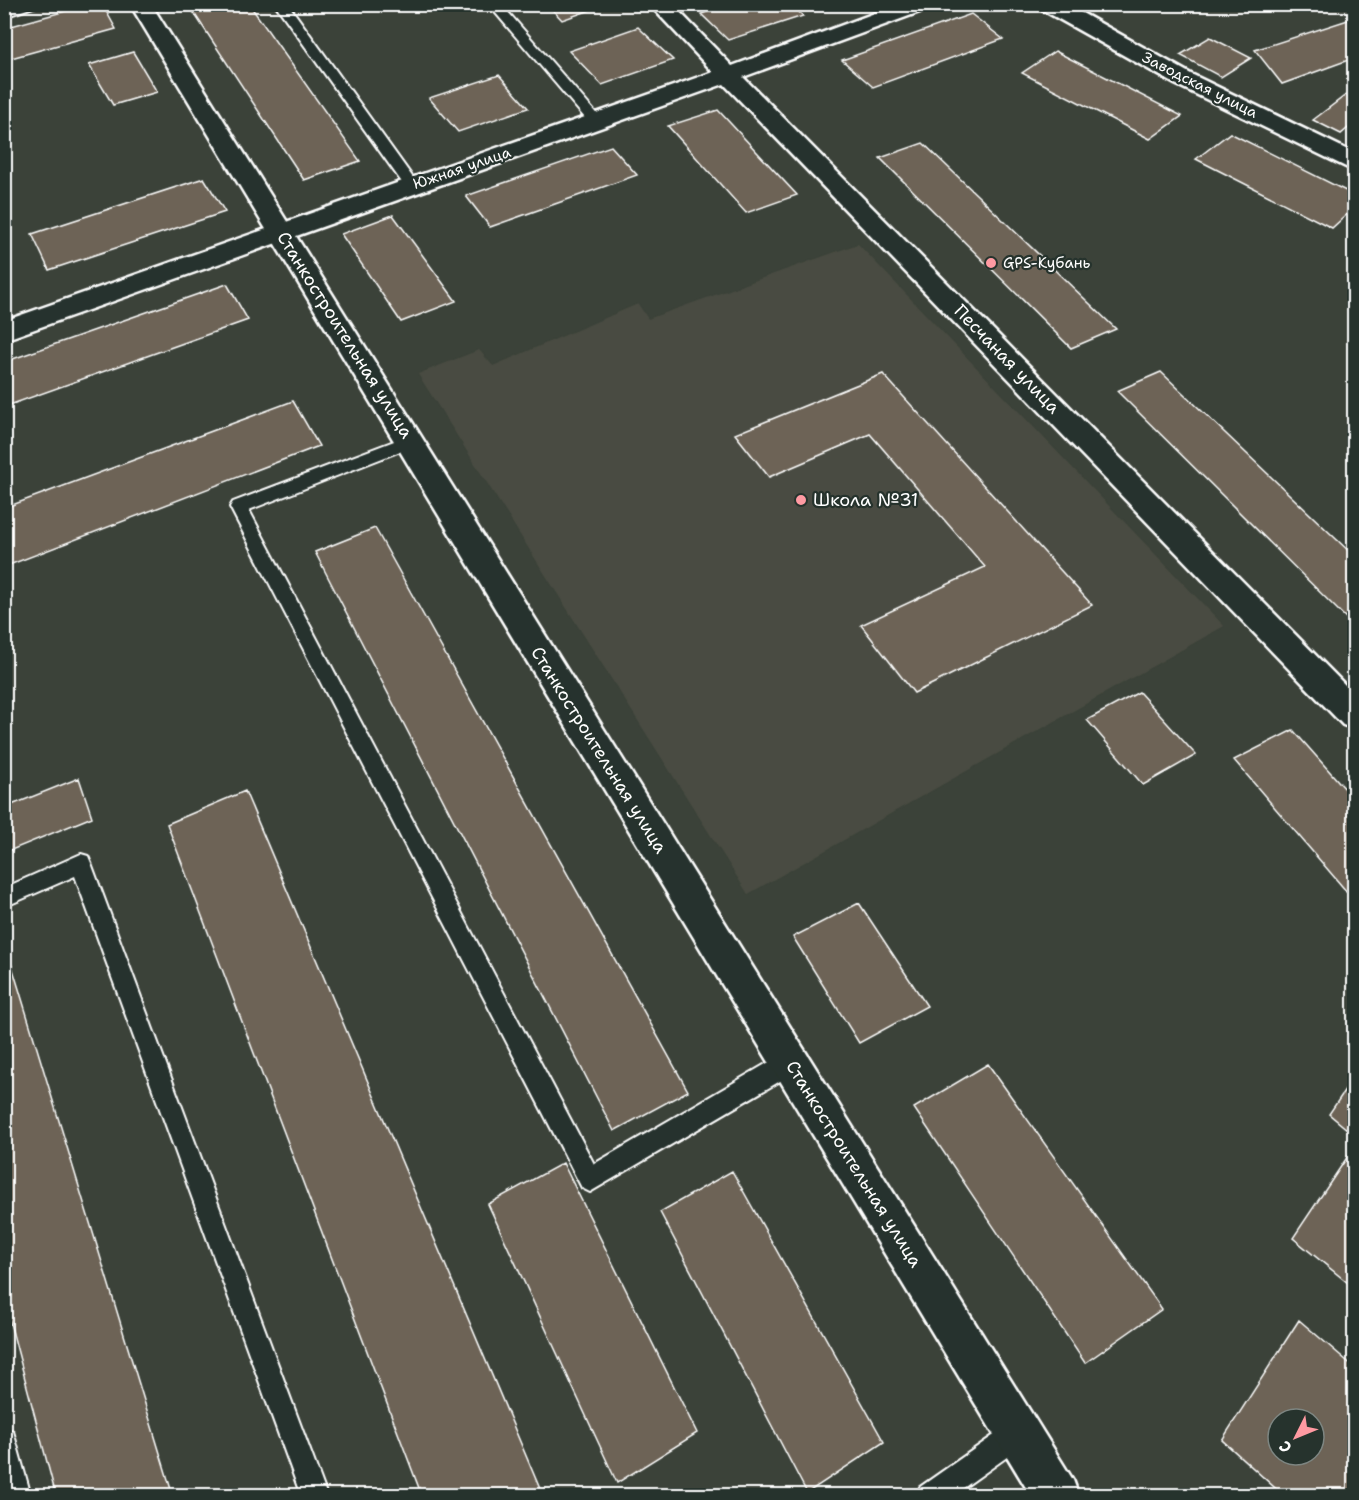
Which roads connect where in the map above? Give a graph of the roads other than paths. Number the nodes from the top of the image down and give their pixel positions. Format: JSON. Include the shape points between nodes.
{"nodes":[{"id":1,"x":36,"y":4,"type":"edge"},
{"id":2,"x":140,"y":4,"type":"edge"},
{"id":3,"x":281,"y":4,"type":"edge"},
{"id":4,"x":494,"y":4,"type":"edge"},
{"id":5,"x":659,"y":4,"type":"edge"},
{"id":6,"x":920,"y":4,"type":"edge"},
{"id":7,"x":1049,"y":4,"type":"edge"},
{"id":8,"x":4,"y":13,"type":"edge"},
{"id":9,"x":730,"y":74,"type":"junction"},
{"id":10,"x":596,"y":122,"type":"junction"},
{"id":11,"x":1349,"y":151,"type":"edge"},
{"id":12,"x":411,"y":185,"type":"junction"},
{"id":13,"x":282,"y":233,"type":"junction"},
{"id":14,"x":4,"y":331,"type":"edge"},
{"id":15,"x":410,"y":441,"type":"junction"},
{"id":16,"x":1354,"y":715,"type":"edge"},
{"id":17,"x":4,"y":898,"type":"edge"},
{"id":18,"x":791,"y":1062,"type":"junction"},
{"id":19,"x":1019,"y":1433,"type":"junction"},
{"id":20,"x":4,"y":1440,"type":"edge"},
{"id":21,"x":18,"y":1496,"type":"edge"},
{"id":22,"x":314,"y":1496,"type":"edge"},
{"id":23,"x":929,"y":1496,"type":"edge"},
{"id":24,"x":1057,"y":1496,"type":"edge"}],
"edges":[{"from":1,"to":8,"type":"lane"},
{"from":2,"to":13,"type":"street","name":"Станкостроительная улица"},
{"from":3,"to":12,"type":"lane"},
{"from":4,"to":10,"type":"lane"},
{"from":5,"to":9,"type":"street","name":"Песчаная улица"},
{"from":6,"to":9,"type":"street","name":"Южная улица"},
{"from":7,"to":11,"type":"street","name":"Заводская улица","via":[[1183,79]]},
{"from":9,"to":10,"type":"street","name":"Южная улица"},
{"from":9,"to":16,"type":"street","name":"Песчаная улица"},
{"from":10,"to":12,"type":"street","name":"Южная улица"},
{"from":12,"to":13,"type":"street","name":"Южная улица"},
{"from":13,"to":14,"type":"street","name":"Южная улица"},
{"from":13,"to":15,"type":"street","name":"Станкостроительная улица"},
{"from":15,"to":18,"type":"street","name":"Станкостроительная улица"},
{"from":15,"to":18,"type":"lane","via":[[239,507],[590,1180]]},
{"from":17,"to":22,"type":"lane","via":[[81,863]]},
{"from":18,"to":19,"type":"street","name":"Станкостроительная улица"},
{"from":19,"to":23,"type":"lane"},
{"from":19,"to":24,"type":"street","name":"Станкостроительная улица"},
{"from":20,"to":21,"type":"lane"}]}
